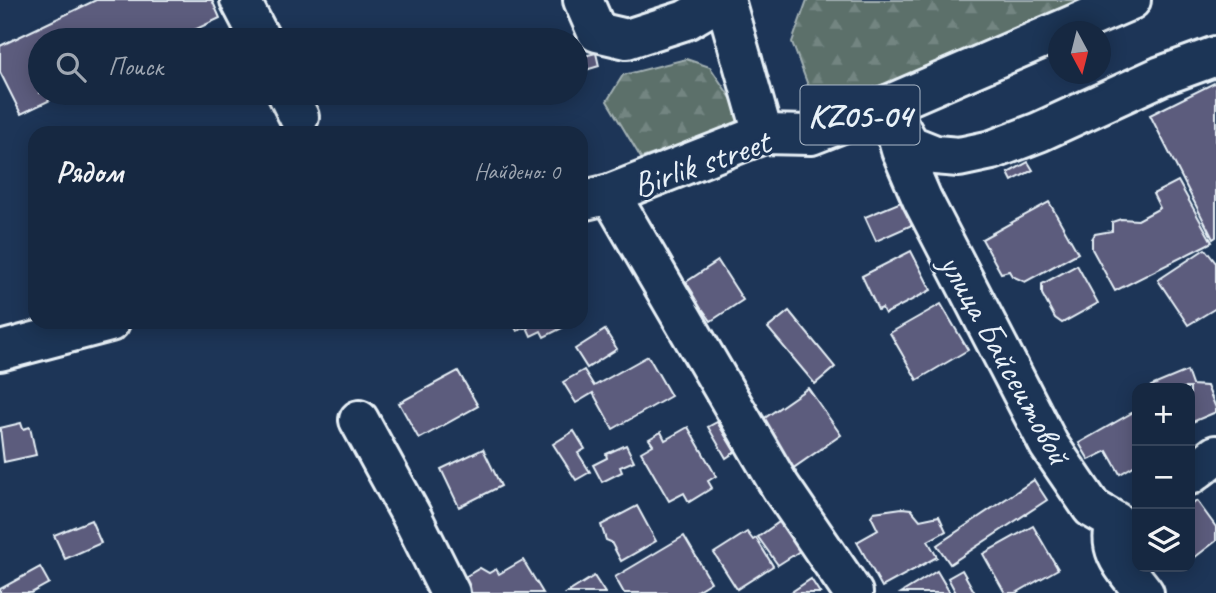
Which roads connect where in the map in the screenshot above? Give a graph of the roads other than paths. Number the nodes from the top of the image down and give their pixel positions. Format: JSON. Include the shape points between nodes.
{"nodes":[{"id":1,"x":240,"y":0,"type":"edge"},
{"id":2,"x":583,"y":0,"type":"edge"},
{"id":3,"x":723,"y":0,"type":"edge"},
{"id":4,"x":1131,"y":0,"type":"edge"},
{"id":5,"x":255,"y":28,"type":"edge"},
{"id":6,"x":1216,"y":56,"type":"edge"},
{"id":7,"x":888,"y":105,"type":"junction"},
{"id":8,"x":764,"y":134,"type":"junction"},
{"id":9,"x":595,"y":198,"type":"edge"},
{"id":10,"x":83,"y":329,"type":"edge"},
{"id":11,"x":0,"y":351,"type":"edge"},
{"id":12,"x":359,"y":420,"type":"dead end"},
{"id":13,"x":1216,"y":455,"type":"edge"},
{"id":14,"x":1195,"y":471,"type":"edge"},
{"id":15,"x":1127,"y":519,"type":"edge"},
{"id":16,"x":450,"y":593,"type":"edge"},
{"id":17,"x":853,"y":593,"type":"edge"},
{"id":18,"x":1143,"y":593,"type":"edge"}],
"edges":[{"from":1,"to":5,"type":"street"},
{"from":2,"to":3,"type":"street","via":[[597,32],[627,39],[686,20]]},
{"from":3,"to":8,"type":"street"},
{"from":4,"to":7,"type":"street","name":"Birlik street","number":"KZ05-04"},
{"from":6,"to":7,"type":"street","via":[[1039,132],[959,157],[935,155],[910,145]]},
{"from":7,"to":8,"type":"street","name":"Birlik street","number":"KZ05-04","via":[[811,135]]},
{"from":7,"to":15,"type":"street","name":"улица Байсеитовой","via":[[922,199],[1049,445],[1092,508]]},
{"from":8,"to":9,"type":"street","name":"Birlik street","number":"KZ05-04"},
{"from":9,"to":17,"type":"street"},
{"from":10,"to":11,"type":"street"},
{"from":12,"to":16,"type":"street"},
{"from":13,"to":14,"type":"street"},
{"from":15,"to":18,"type":"street","name":"улица Байсеитовой","via":[[1112,534],[1116,554]]}]}
